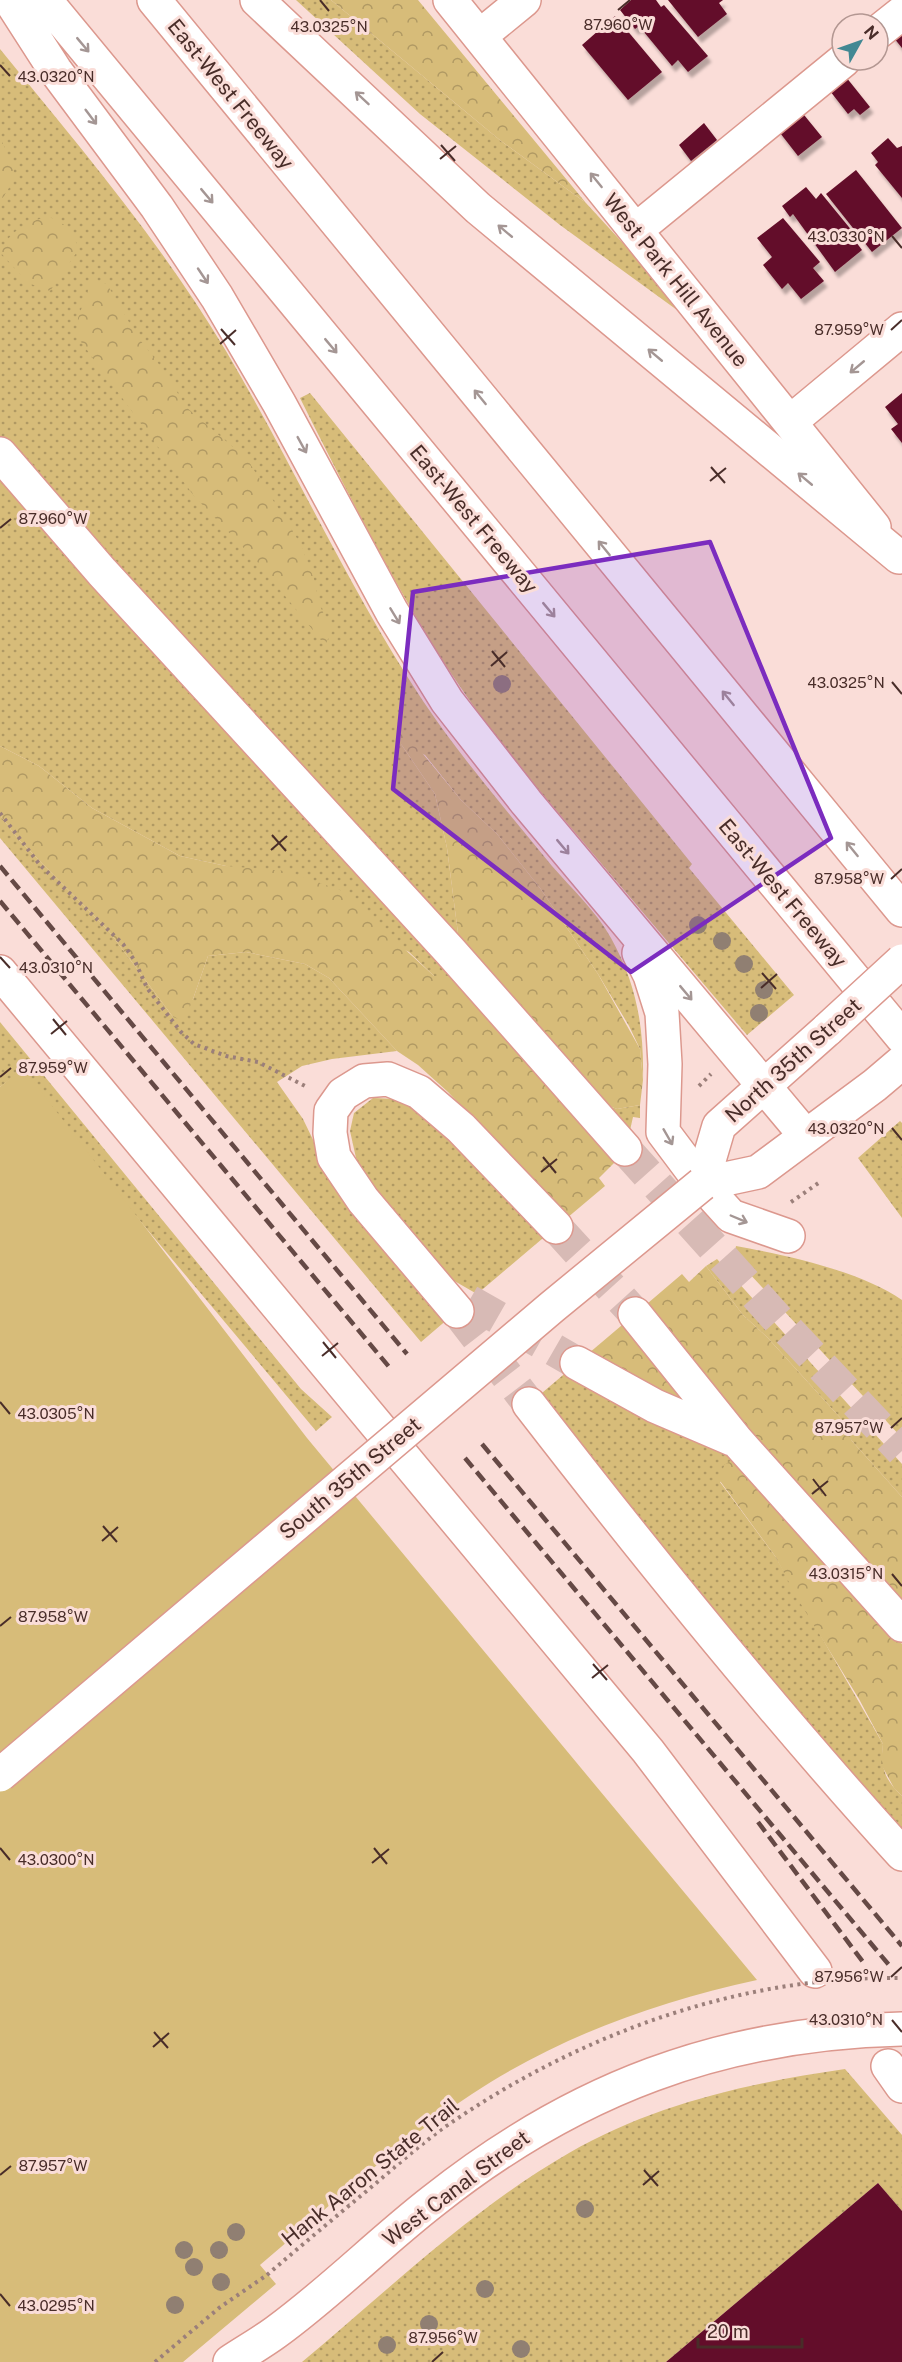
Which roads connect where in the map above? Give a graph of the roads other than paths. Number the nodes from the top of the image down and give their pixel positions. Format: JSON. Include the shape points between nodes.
{"nodes":[{"id":1,"x":10,"y":0,"type":"edge"},
{"id":2,"x":45,"y":0,"type":"edge"},
{"id":3,"x":154,"y":0,"type":"edge"},
{"id":4,"x":257,"y":0,"type":"edge"},
{"id":5,"x":450,"y":0,"type":"edge"},
{"id":6,"x":524,"y":0,"type":"edge"},
{"id":7,"x":902,"y":12,"type":"edge"},
{"id":8,"x":890,"y":22,"type":"edge"},
{"id":9,"x":480,"y":36,"type":"junction"},
{"id":10,"x":830,"y":71,"type":"edge"},
{"id":11,"x":636,"y":230,"type":"junction"},
{"id":12,"x":902,"y":329,"type":"edge"},
{"id":13,"x":790,"y":422,"type":"junction"},
{"id":14,"x":0,"y":454,"type":"edge"},
{"id":15,"x":900,"y":559,"type":"edge"},
{"id":16,"x":902,"y":910,"type":"edge"},
{"id":17,"x":621,"y":916,"type":"junction"},
{"id":18,"x":902,"y":961,"type":"edge"},
{"id":19,"x":0,"y":972,"type":"edge"},
{"id":20,"x":902,"y":1037,"type":"edge"},
{"id":21,"x":902,"y":1062,"type":"edge"},
{"id":22,"x":764,"y":1086,"type":"junction"},
{"id":23,"x":805,"y":1135,"type":"junction"},
{"id":24,"x":625,"y":1149,"type":"tunnel mouth"},
{"id":25,"x":702,"y":1184,"type":"junction"},
{"id":26,"x":556,"y":1227,"type":"tunnel mouth"},
{"id":27,"x":788,"y":1236,"type":"dead end"},
{"id":28,"x":455,"y":1300,"type":"tunnel mouth"},
{"id":29,"x":635,"y":1314,"type":"tunnel mouth"},
{"id":30,"x":577,"y":1363,"type":"tunnel mouth"},
{"id":31,"x":529,"y":1404,"type":"tunnel mouth"},
{"id":32,"x":737,"y":1441,"type":"junction"},
{"id":33,"x":902,"y":1625,"type":"edge"},
{"id":34,"x":0,"y":1775,"type":"edge"},
{"id":35,"x":902,"y":1854,"type":"edge"},
{"id":36,"x":815,"y":1971,"type":"dead end"},
{"id":37,"x":902,"y":2029,"type":"edge"},
{"id":38,"x":288,"y":2323,"type":"junction"},
{"id":39,"x":230,"y":2362,"type":"edge"},
{"id":40,"x":249,"y":2362,"type":"edge"}],
"edges":[{"from":1,"to":17,"type":"main road","one_way":true,"via":[[55,70],[157,207],[217,297],[392,612],[447,701]]},
{"from":2,"to":20,"type":"main road","name":"East-West Freeway","one_way":true},
{"from":16,"to":3,"type":"main road","name":"East-West Freeway","one_way":true},
{"from":15,"to":4,"type":"main road","one_way":true,"via":[[478,208]]},
{"from":5,"to":9,"type":"main road","name":"West Park Hill Avenue"},
{"from":6,"to":9,"type":"main road"},
{"from":7,"to":8,"type":"main road"},
{"from":11,"to":9,"type":"main road","name":"West Park Hill Avenue","one_way":true},
{"from":10,"to":11,"type":"main road"},
{"from":11,"to":13,"type":"main road","name":"West Park Hill Avenue"},
{"from":12,"to":13,"type":"main road","one_way":true},
{"from":13,"to":15,"type":"main road","name":"West Park Hill Avenue"},
{"from":14,"to":24,"type":"main road","via":[[102,572],[450,951]]},
{"from":17,"to":22,"type":"main road","one_way":true},
{"from":17,"to":25,"type":"main road","one_way":true,"via":[[650,975],[677,1087],[663,1132]]},
{"from":18,"to":22,"type":"main road","name":"North 35th Street","bridge":true},
{"from":19,"to":36,"type":"main road","via":[[648,1751]]},
{"from":21,"to":23,"type":"main road"},
{"from":22,"to":23,"type":"main road"},
{"from":22,"to":25,"type":"main road","name":"North 35th Street","via":[[719,1126]]},
{"from":23,"to":25,"type":"main road","via":[[758,1172]]},
{"from":25,"to":27,"type":"main road","one_way":true,"via":[[730,1216]]},
{"from":25,"to":34,"type":"main road","name":"South 35th Street","bridge":true},
{"from":26,"to":28,"type":"main road","via":[[461,1128],[419,1092],[388,1079],[364,1081],[343,1094],[331,1111],[334,1157],[363,1200]]},
{"from":29,"to":32,"type":"main road"},
{"from":30,"to":32,"type":"main road","via":[[655,1406]]},
{"from":31,"to":35,"type":"main road","via":[[809,1751]]},
{"from":32,"to":33,"type":"main road"},
{"from":37,"to":38,"type":"main road","name":"West Canal Street","via":[[827,2033],[750,2044],[695,2059],[606,2092],[536,2128],[475,2169]]},
{"from":38,"to":39,"type":"main road","name":"West Canal Street"},
{"from":38,"to":40,"type":"main road","name":"West Canal Street"}]}
